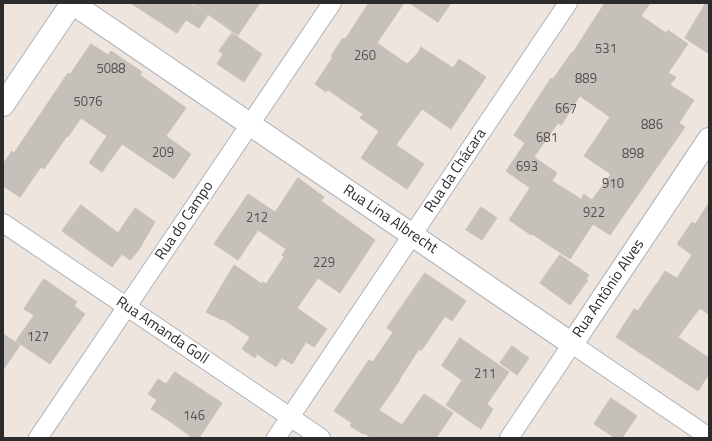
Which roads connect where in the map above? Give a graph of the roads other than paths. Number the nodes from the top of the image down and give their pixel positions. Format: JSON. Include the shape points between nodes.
{"nodes":[{"id":1,"x":72,"y":3,"type":"edge"},
{"id":2,"x":332,"y":3,"type":"edge"},
{"id":3,"x":568,"y":3,"type":"edge"},
{"id":4,"x":3,"y":105,"type":"edge"},
{"id":5,"x":250,"y":124,"type":"junction"},
{"id":6,"x":709,"y":139,"type":"edge"},
{"id":7,"x":3,"y":223,"type":"edge"},
{"id":8,"x":413,"y":235,"type":"junction"},
{"id":9,"x":126,"y":306,"type":"junction"},
{"id":10,"x":572,"y":344,"type":"junction"},
{"id":11,"x":290,"y":417,"type":"junction"},
{"id":12,"x":709,"y":437,"type":"edge"},
{"id":13,"x":38,"y":438,"type":"edge"},
{"id":14,"x":276,"y":438,"type":"edge"},
{"id":15,"x":321,"y":438,"type":"edge"},
{"id":16,"x":509,"y":438,"type":"edge"}],
"edges":[{"from":1,"to":4,"type":"street"},
{"from":1,"to":5,"type":"street","name":"Rua Lina Albrecht"},
{"from":2,"to":5,"type":"street","name":"Rua do Campo"},
{"from":3,"to":8,"type":"street","name":"Rua da Chácara"},
{"from":5,"to":8,"type":"street","name":"Rua Lina Albrecht"},
{"from":5,"to":9,"type":"street","name":"Rua do Campo"},
{"from":6,"to":10,"type":"street","name":"Rua Antônio Alves"},
{"from":7,"to":9,"type":"street","name":"Rua Amanda Goll"},
{"from":8,"to":10,"type":"street","name":"Rua Lina Albrecht"},
{"from":8,"to":11,"type":"street","name":"Rua da Chácara"},
{"from":9,"to":11,"type":"street","name":"Rua Amanda Goll"},
{"from":9,"to":13,"type":"street","name":"Rua do Campo"},
{"from":10,"to":12,"type":"street","name":"Rua Lina Albrecht"},
{"from":10,"to":16,"type":"street","name":"Rua Antônio Alves"},
{"from":11,"to":14,"type":"street","name":"Rua da Chácara"},
{"from":11,"to":15,"type":"street","name":"Rua Amanda Goll"}]}
